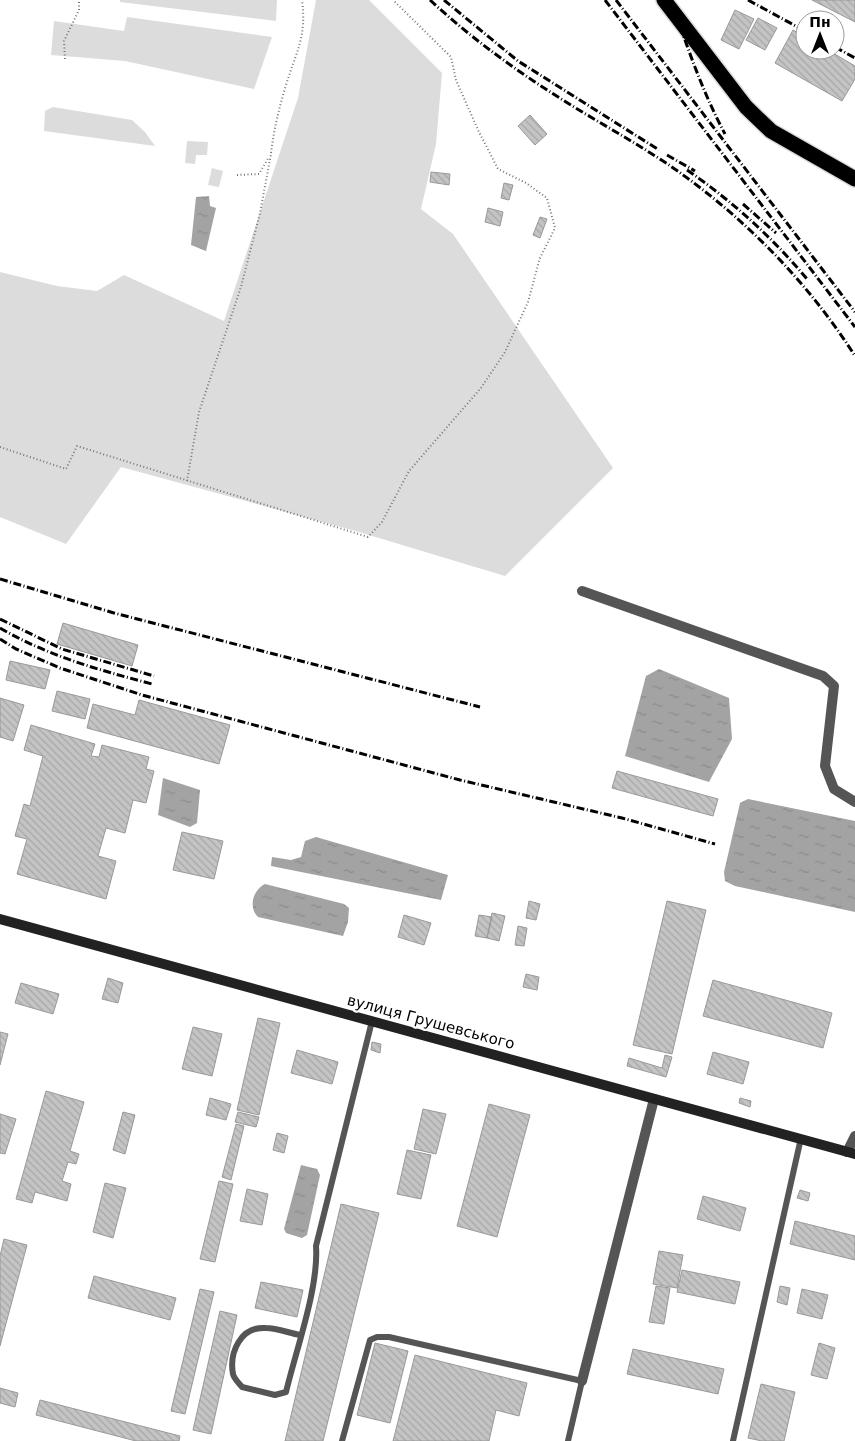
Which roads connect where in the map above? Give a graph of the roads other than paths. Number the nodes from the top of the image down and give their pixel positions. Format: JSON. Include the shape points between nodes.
{"nodes":[{"id":1,"x":664,"y":0,"type":"edge"},
{"id":2,"x":855,"y":179,"type":"edge"},
{"id":3,"x":582,"y":591,"type":"dead end"},
{"id":4,"x":855,"y":802,"type":"edge"},
{"id":5,"x":0,"y":919,"type":"edge"},
{"id":6,"x":372,"y":1021,"type":"junction"},
{"id":7,"x":654,"y":1099,"type":"junction"},
{"id":8,"x":855,"y":1136,"type":"edge"},
{"id":9,"x":801,"y":1138,"type":"junction"},
{"id":10,"x":851,"y":1153,"type":"edge"},
{"id":11,"x":300,"y":1335,"type":"junction"},
{"id":12,"x":582,"y":1381,"type":"junction"},
{"id":13,"x":342,"y":1441,"type":"edge"},
{"id":14,"x":568,"y":1441,"type":"edge"},
{"id":15,"x":733,"y":1441,"type":"edge"}],
"edges":[{"from":1,"to":2,"type":"highway","via":[[746,107],[778,135]]},
{"from":3,"to":4,"type":"street","via":[[823,676],[834,686],[825,766],[834,789]]},
{"from":5,"to":6,"type":"street","name":"вулиця Грушевського"},
{"from":6,"to":7,"type":"street","name":"вулиця Грушевського"},
{"from":6,"to":11,"type":"lane","via":[[316,1246],[317,1265]]},
{"from":7,"to":9,"type":"street","name":"вулиця Грушевського"},
{"from":7,"to":12,"type":"street"},
{"from":8,"to":10,"type":"street"},
{"from":9,"to":10,"type":"street","name":"вулиця Грушевського"},
{"from":9,"to":15,"type":"lane"},
{"from":11,"to":11,"type":"lane","via":[[286,1392],[275,1395],[242,1387],[233,1376],[238,1340],[251,1330],[265,1327]]},
{"from":12,"to":13,"type":"lane","via":[[389,1337],[377,1337],[370,1340]]},
{"from":12,"to":14,"type":"lane"}]}
